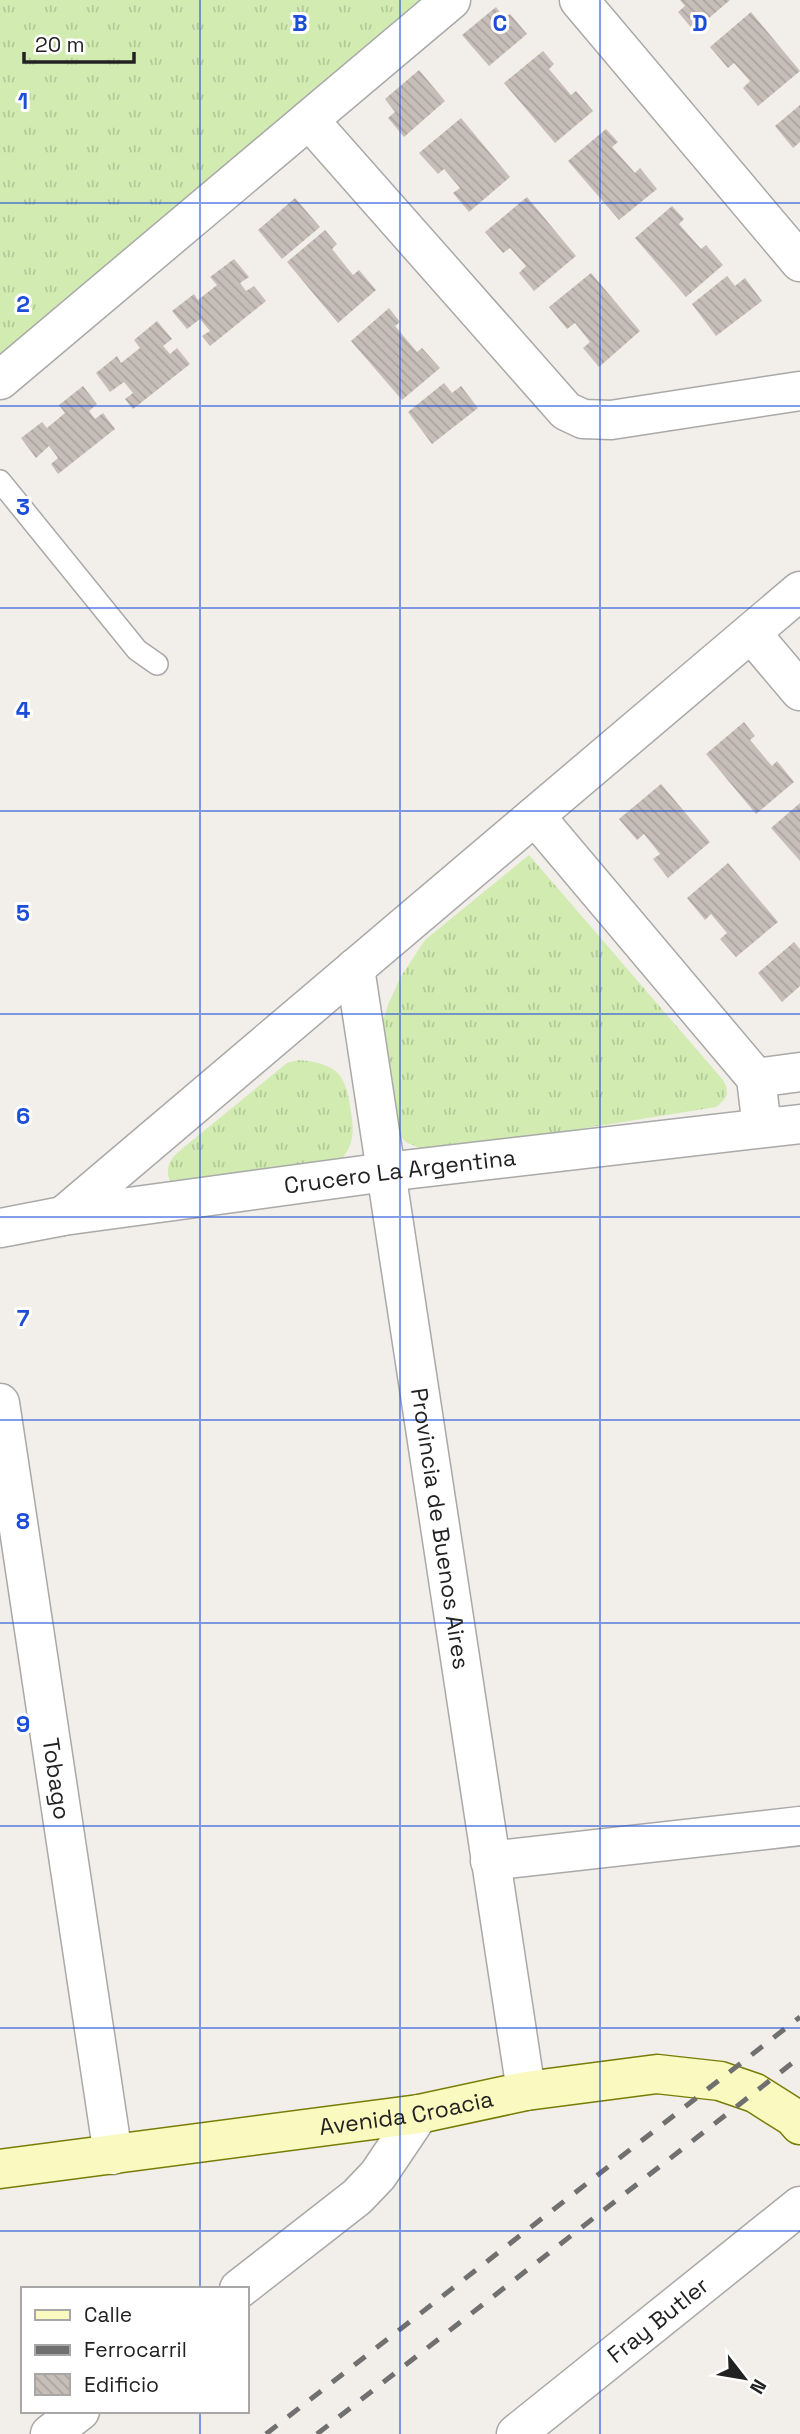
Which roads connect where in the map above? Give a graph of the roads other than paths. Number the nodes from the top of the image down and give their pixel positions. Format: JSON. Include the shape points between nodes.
{"nodes":[{"id":1,"x":451,"y":0,"type":"edge"},
{"id":2,"x":579,"y":0,"type":"edge"},
{"id":3,"x":309,"y":120,"type":"junction"},
{"id":4,"x":800,"y":262,"type":"edge"},
{"id":5,"x":0,"y":380,"type":"edge"},
{"id":6,"x":800,"y":391,"type":"edge"},
{"id":7,"x":0,"y":481,"type":"edge"},
{"id":8,"x":800,"y":591,"type":"edge"},
{"id":9,"x":751,"y":633,"type":"junction"},
{"id":10,"x":157,"y":664,"type":"dead end"},
{"id":11,"x":800,"y":691,"type":"edge"},
{"id":12,"x":534,"y":816,"type":"junction"},
{"id":13,"x":355,"y":968,"type":"junction"},
{"id":14,"x":800,"y":1072,"type":"edge"},
{"id":15,"x":756,"y":1078,"type":"junction"},
{"id":16,"x":800,"y":1124,"type":"edge"},
{"id":17,"x":762,"y":1128,"type":"junction"},
{"id":18,"x":386,"y":1172,"type":"junction"},
{"id":19,"x":63,"y":1216,"type":"junction"},
{"id":20,"x":0,"y":1228,"type":"edge"},
{"id":21,"x":0,"y":1404,"type":"edge"},
{"id":22,"x":800,"y":1826,"type":"edge"},
{"id":23,"x":491,"y":1861,"type":"junction"},
{"id":24,"x":526,"y":2091,"type":"junction"},
{"id":25,"x":419,"y":2114,"type":"junction"},
{"id":26,"x":800,"y":2125,"type":"edge"},
{"id":27,"x":113,"y":2155,"type":"junction"},
{"id":28,"x":0,"y":2169,"type":"edge"},
{"id":29,"x":800,"y":2206,"type":"edge"},
{"id":30,"x":242,"y":2287,"type":"edge"},
{"id":31,"x":77,"y":2413,"type":"edge"},
{"id":32,"x":50,"y":2434,"type":"edge"},
{"id":33,"x":516,"y":2434,"type":"edge"}],
"edges":[{"from":1,"to":3,"type":"street"},
{"from":2,"to":4,"type":"street"},
{"from":3,"to":5,"type":"street"},
{"from":3,"to":6,"type":"street","via":[[566,411],[583,419],[611,420]]},
{"from":7,"to":10,"type":"lane","via":[[137,650]]},
{"from":8,"to":9,"type":"street"},
{"from":9,"to":11,"type":"street"},
{"from":9,"to":12,"type":"street"},
{"from":12,"to":13,"type":"street"},
{"from":12,"to":15,"type":"street"},
{"from":13,"to":18,"type":"street","name":"Provincia de Buenos Aires"},
{"from":13,"to":19,"type":"street"},
{"from":14,"to":15,"type":"street"},
{"from":15,"to":17,"type":"street"},
{"from":16,"to":17,"type":"street","name":"Crucero La Argentina"},
{"from":17,"to":18,"type":"street","name":"Crucero La Argentina"},
{"from":18,"to":19,"type":"street","name":"Crucero La Argentina"},
{"from":18,"to":23,"type":"street","name":"Provincia de Buenos Aires"},
{"from":19,"to":20,"type":"street","name":"Crucero La Argentina"},
{"from":21,"to":27,"type":"street","name":"Tobago"},
{"from":22,"to":23,"type":"street"},
{"from":23,"to":24,"type":"street","name":"Provincia de Buenos Aires"},
{"from":24,"to":25,"type":"main road","name":"Avenida Croacia"},
{"from":24,"to":26,"type":"main road","name":"Avenida Croacia","via":[[657,2074],[720,2081],[755,2093]]},
{"from":25,"to":27,"type":"main road","name":"Avenida Croacia"},
{"from":25,"to":30,"type":"street","via":[[378,2175],[357,2197]]},
{"from":27,"to":28,"type":"main road","name":"Avenida Croacia"},
{"from":29,"to":33,"type":"street","name":"Fray Butler"},
{"from":31,"to":32,"type":"street"}]}
